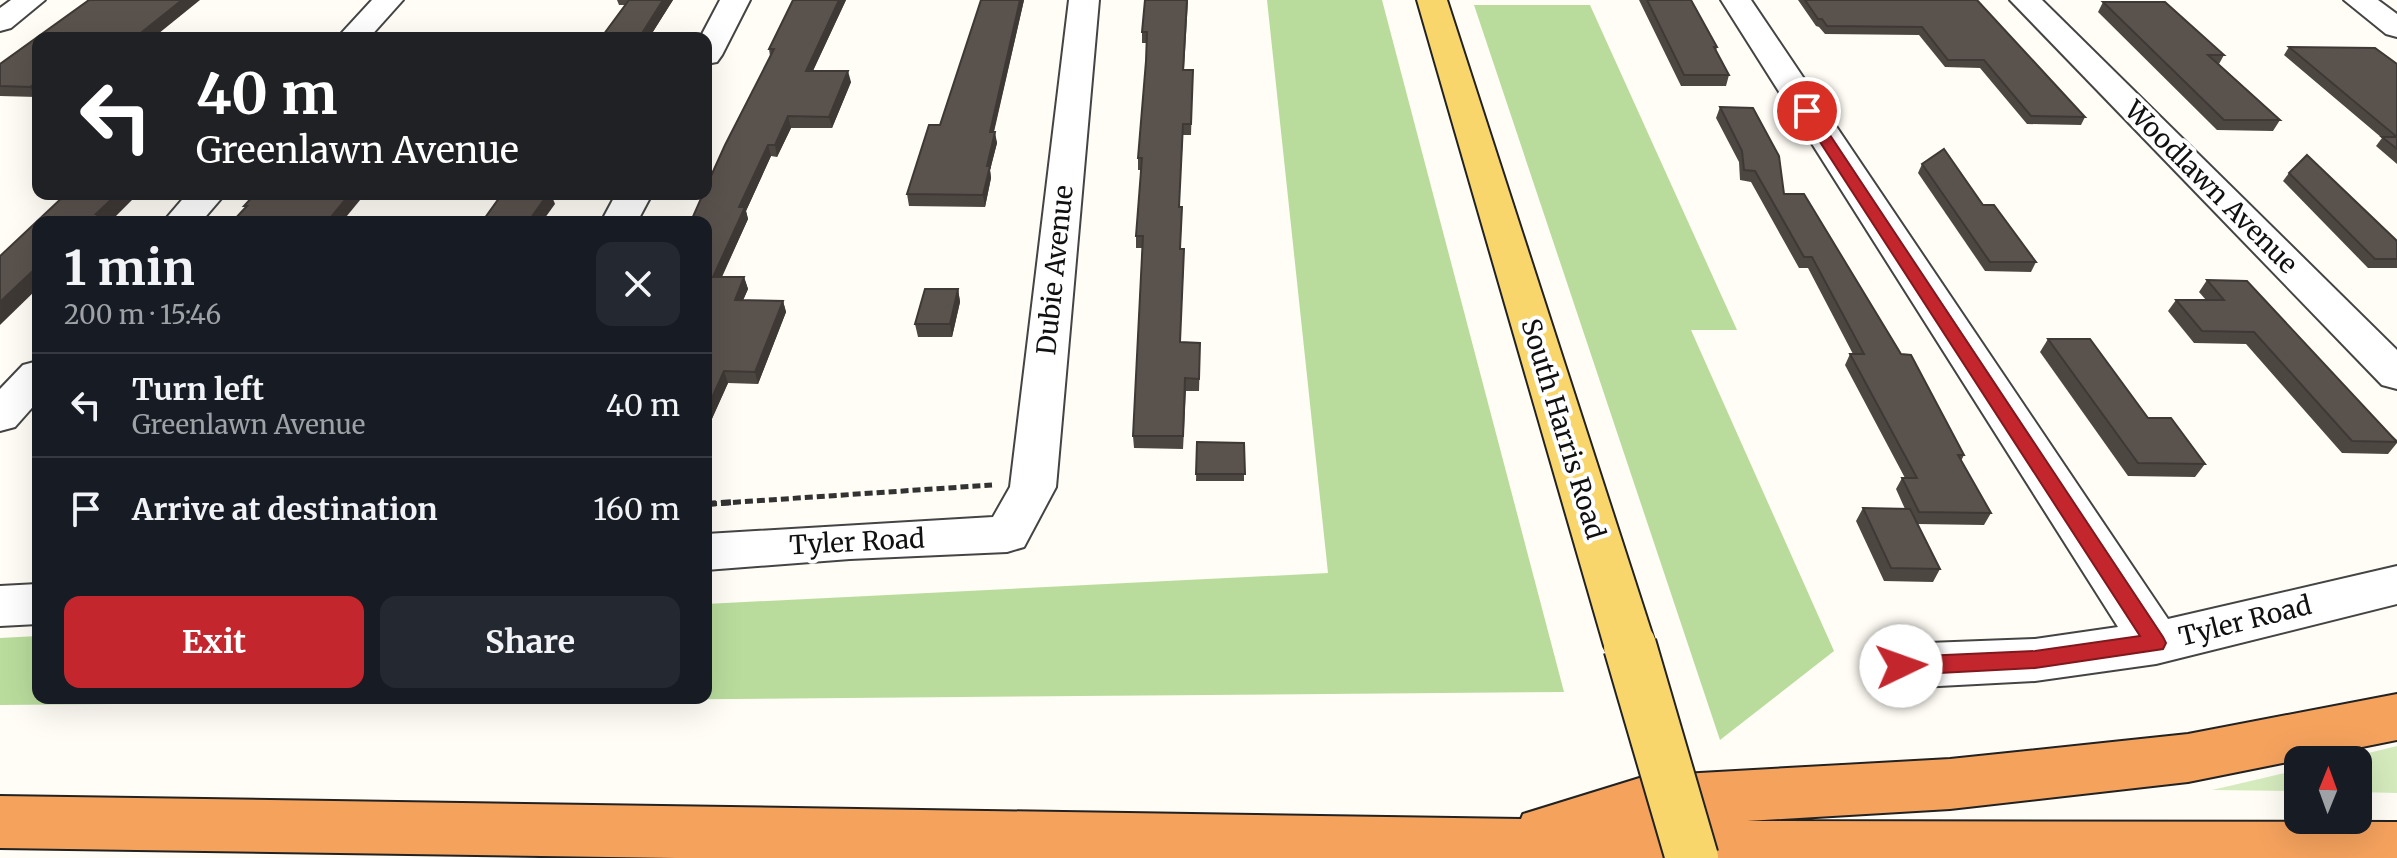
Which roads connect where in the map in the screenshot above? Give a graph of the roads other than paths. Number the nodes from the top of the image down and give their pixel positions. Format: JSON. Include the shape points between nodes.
{"nodes":[{"id":1,"x":30,"y":0,"type":"edge"},
{"id":2,"x":388,"y":0,"type":"edge"},
{"id":3,"x":735,"y":0,"type":"edge"},
{"id":4,"x":1084,"y":0,"type":"edge"},
{"id":5,"x":1432,"y":0,"type":"edge"},
{"id":6,"x":1736,"y":0,"type":"edge"},
{"id":7,"x":2025,"y":0,"type":"edge"},
{"id":8,"x":2359,"y":0,"type":"edge"},
{"id":9,"x":0,"y":22,"type":"edge"},
{"id":10,"x":2397,"y":28,"type":"edge"},
{"id":11,"x":358,"y":32,"type":"edge"},
{"id":12,"x":712,"y":44,"type":"edge"},
{"id":13,"x":201,"y":200,"type":"edge"},
{"id":14,"x":187,"y":216,"type":"edge"},
{"id":15,"x":2397,"y":375,"type":"edge"},
{"id":16,"x":32,"y":381,"type":"edge"},
{"id":17,"x":0,"y":416,"type":"edge"},
{"id":18,"x":1007,"y":534,"type":"joint"},
{"id":19,"x":712,"y":552,"type":"edge"},
{"id":20,"x":2397,"y":585,"type":"edge"},
{"id":21,"x":32,"y":604,"type":"edge"},
{"id":22,"x":0,"y":606,"type":"edge"},
{"id":23,"x":2156,"y":643,"type":"junction"},
{"id":24,"x":1901,"y":666,"type":"dead end"},
{"id":25,"x":2397,"y":717,"type":"edge"},
{"id":26,"x":0,"y":822,"type":"edge"},
{"id":27,"x":1499,"y":846,"type":"junction"},
{"id":28,"x":2397,"y":849,"type":"edge"},
{"id":29,"x":1692,"y":858,"type":"edge"}],
"edges":[{"from":1,"to":9,"type":"street"},
{"from":2,"to":11,"type":"street"},
{"from":3,"to":12,"type":"street"},
{"from":4,"to":18,"type":"street","name":"Dubie Avenue","via":[[1033,487]]},
{"from":5,"to":29,"type":"main road","name":"South Harris Road","bridge":true},
{"from":6,"to":23,"type":"street"},
{"from":7,"to":15,"type":"street","name":"Woodlawn Avenue"},
{"from":8,"to":10,"type":"street"},
{"from":13,"to":14,"type":"street"},
{"from":16,"to":17,"type":"street"},
{"from":18,"to":19,"type":"street","name":"Tyler Road"},
{"from":20,"to":23,"type":"street","name":"Tyler Road"},
{"from":21,"to":22,"type":"street"},
{"from":23,"to":24,"type":"street","name":"Tyler Road","via":[[2035,660]]},
{"from":25,"to":27,"type":"highway","via":[[2172,760],[1950,784],[1646,802]]},
{"from":26,"to":27,"type":"highway"},
{"from":27,"to":28,"type":"highway"}]}
